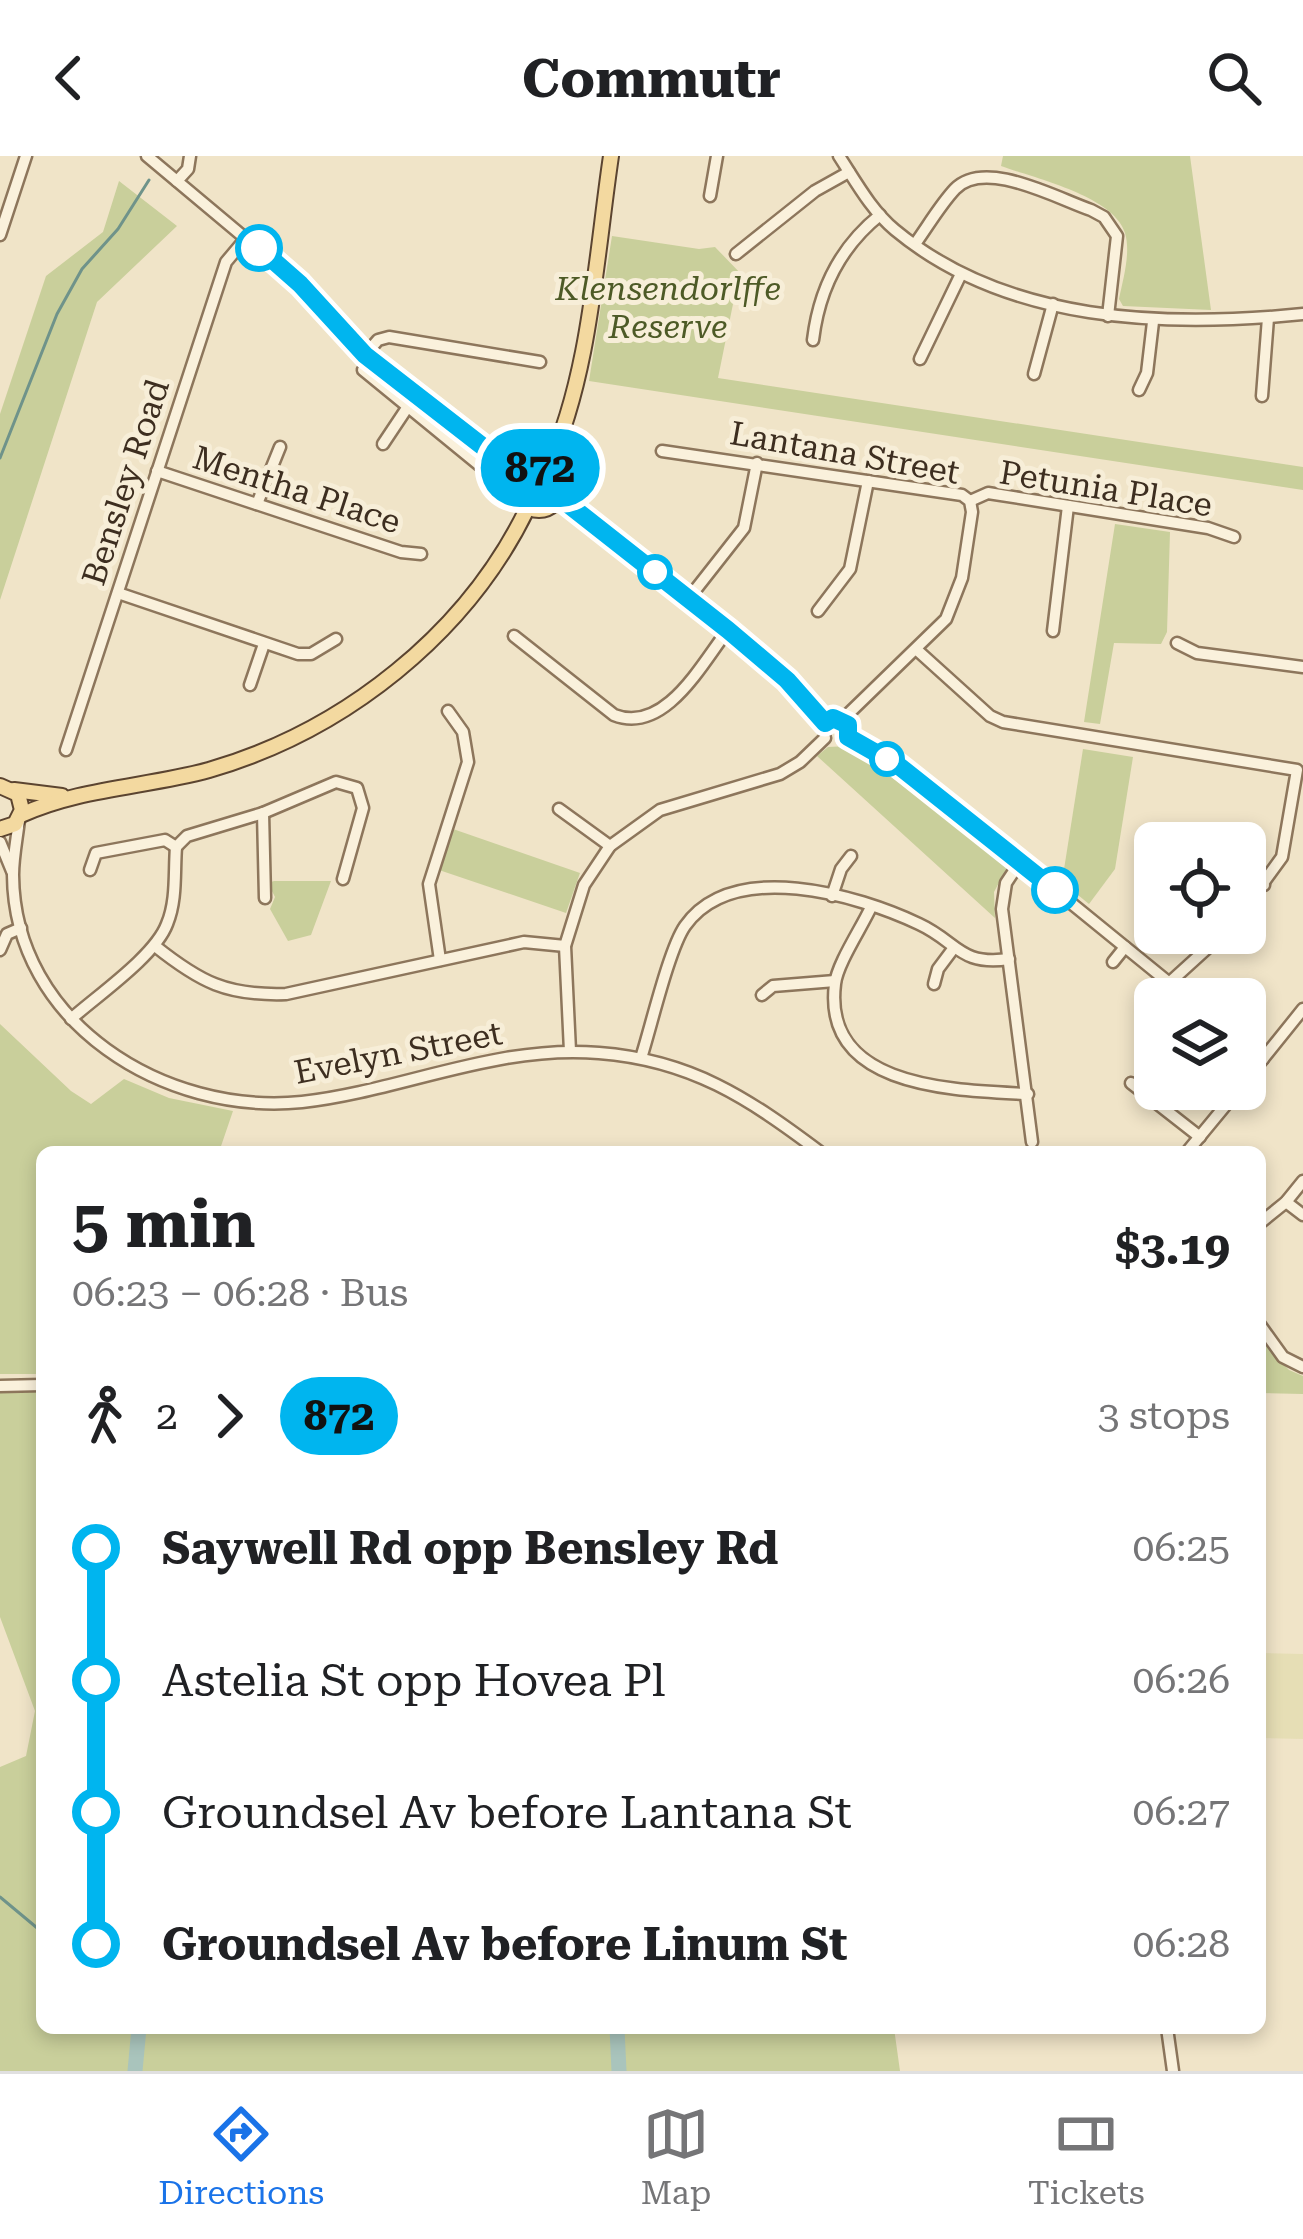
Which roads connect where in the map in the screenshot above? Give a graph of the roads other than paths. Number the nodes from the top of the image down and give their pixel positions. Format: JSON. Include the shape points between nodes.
{"nodes":[{"id":1,"x":26,"y":156,"type":"edge"},
{"id":2,"x":147,"y":156,"type":"edge"},
{"id":3,"x":190,"y":156,"type":"edge"},
{"id":4,"x":611,"y":156,"type":"edge"},
{"id":5,"x":717,"y":156,"type":"edge"},
{"id":6,"x":839,"y":156,"type":"edge"},
{"id":7,"x":849,"y":172,"type":"junction"},
{"id":8,"x":177,"y":181,"type":"junction"},
{"id":9,"x":0,"y":188,"type":"edge"},
{"id":10,"x":14,"y":194,"type":"junction"},
{"id":11,"x":710,"y":196,"type":"dead end"},
{"id":12,"x":880,"y":215,"type":"junction"},
{"id":13,"x":0,"y":235,"type":"edge"},
{"id":14,"x":247,"y":237,"type":"junction"},
{"id":15,"x":915,"y":244,"type":"junction"},
{"id":16,"x":736,"y":254,"type":"dead end"},
{"id":17,"x":961,"y":274,"type":"junction"},
{"id":18,"x":1053,"y":304,"type":"junction"},
{"id":19,"x":1303,"y":314,"type":"edge"},
{"id":20,"x":1108,"y":316,"type":"junction"},
{"id":21,"x":1268,"y":318,"type":"junction"},
{"id":22,"x":1153,"y":322,"type":"junction"},
{"id":23,"x":813,"y":340,"type":"dead end"},
{"id":24,"x":365,"y":355,"type":"junction"},
{"id":25,"x":920,"y":359,"type":"dead end"},
{"id":26,"x":540,"y":362,"type":"dead end"},
{"id":27,"x":363,"y":370,"type":"dead end"},
{"id":28,"x":1034,"y":374,"type":"dead end"},
{"id":29,"x":1139,"y":390,"type":"dead end"},
{"id":30,"x":414,"y":394,"type":"junction"},
{"id":31,"x":1262,"y":396,"type":"dead end"},
{"id":32,"x":409,"y":408,"type":"junction"},
{"id":33,"x":383,"y":444,"type":"dead end"},
{"id":34,"x":280,"y":447,"type":"dead end"},
{"id":35,"x":662,"y":451,"type":"dead end"},
{"id":36,"x":757,"y":463,"type":"junction"},
{"id":37,"x":547,"y":470,"type":"junction"},
{"id":38,"x":158,"y":471,"type":"junction"},
{"id":39,"x":522,"y":477,"type":"junction"},
{"id":40,"x":495,"y":478,"type":"dead end"},
{"id":41,"x":868,"y":481,"type":"junction"},
{"id":42,"x":559,"y":497,"type":"junction"},
{"id":43,"x":970,"y":501,"type":"junction"},
{"id":44,"x":257,"y":504,"type":"junction"},
{"id":45,"x":1068,"y":506,"type":"junction"},
{"id":46,"x":528,"y":507,"type":"junction"},
{"id":47,"x":1234,"y":537,"type":"dead end"},
{"id":48,"x":421,"y":554,"type":"dead end"},
{"id":49,"x":118,"y":593,"type":"junction"},
{"id":50,"x":689,"y":598,"type":"junction"},
{"id":51,"x":818,"y":611,"type":"dead end"},
{"id":52,"x":728,"y":630,"type":"junction"},
{"id":53,"x":1053,"y":631,"type":"dead end"},
{"id":54,"x":514,"y":636,"type":"dead end"},
{"id":55,"x":336,"y":639,"type":"dead end"},
{"id":56,"x":1177,"y":643,"type":"dead end"},
{"id":57,"x":264,"y":644,"type":"junction"},
{"id":58,"x":917,"y":650,"type":"junction"},
{"id":59,"x":1303,"y":668,"type":"edge"},
{"id":60,"x":250,"y":685,"type":"dead end"},
{"id":61,"x":448,"y":711,"type":"dead end"},
{"id":62,"x":843,"y":719,"type":"junction"},
{"id":63,"x":825,"y":723,"type":"junction"},
{"id":64,"x":848,"y":737,"type":"junction"},
{"id":65,"x":826,"y":738,"type":"junction"},
{"id":66,"x":66,"y":751,"type":"dead end"},
{"id":67,"x":7,"y":788,"type":"edge"},
{"id":68,"x":73,"y":797,"type":"junction"},
{"id":69,"x":559,"y":808,"type":"dead end"},
{"id":70,"x":263,"y":813,"type":"junction"},
{"id":71,"x":20,"y":818,"type":"junction"},
{"id":72,"x":0,"y":829,"type":"edge"},
{"id":73,"x":0,"y":842,"type":"edge"},
{"id":74,"x":610,"y":846,"type":"junction"},
{"id":75,"x":176,"y":847,"type":"junction"},
{"id":76,"x":851,"y":856,"type":"dead end"},
{"id":77,"x":1020,"y":862,"type":"junction"},
{"id":78,"x":90,"y":870,"type":"dead end"},
{"id":79,"x":13,"y":874,"type":"junction"},
{"id":80,"x":343,"y":879,"type":"dead end"},
{"id":81,"x":1266,"y":882,"type":"edge"},
{"id":82,"x":832,"y":896,"type":"junction"},
{"id":83,"x":265,"y":898,"type":"dead end"},
{"id":84,"x":871,"y":907,"type":"junction"},
{"id":85,"x":21,"y":928,"type":"junction"},
{"id":86,"x":155,"y":946,"type":"junction"},
{"id":87,"x":565,"y":946,"type":"junction"},
{"id":88,"x":1125,"y":947,"type":"junction"},
{"id":89,"x":0,"y":950,"type":"edge"},
{"id":90,"x":953,"y":950,"type":"junction"},
{"id":91,"x":1201,"y":954,"type":"edge"},
{"id":92,"x":1009,"y":959,"type":"junction"},
{"id":93,"x":440,"y":960,"type":"junction"},
{"id":94,"x":1113,"y":962,"type":"dead end"},
{"id":95,"x":1163,"y":978,"type":"edge"},
{"id":96,"x":1174,"y":978,"type":"edge"},
{"id":97,"x":835,"y":981,"type":"junction"},
{"id":98,"x":934,"y":984,"type":"dead end"},
{"id":99,"x":763,"y":995,"type":"dead end"},
{"id":100,"x":1303,"y":1009,"type":"edge"},
{"id":101,"x":71,"y":1019,"type":"junction"},
{"id":102,"x":570,"y":1051,"type":"junction"},
{"id":103,"x":1266,"y":1054,"type":"edge"},
{"id":104,"x":640,"y":1058,"type":"junction"},
{"id":105,"x":1132,"y":1083,"type":"dead end"},
{"id":106,"x":1028,"y":1094,"type":"junction"},
{"id":107,"x":1222,"y":1110,"type":"edge"},
{"id":108,"x":1200,"y":1137,"type":"junction"},
{"id":109,"x":1032,"y":1142,"type":"dead end"},
{"id":110,"x":811,"y":1146,"type":"edge"},
{"id":111,"x":1192,"y":1146,"type":"edge"},
{"id":112,"x":1303,"y":1181,"type":"edge"},
{"id":113,"x":1286,"y":1202,"type":"junction"},
{"id":114,"x":1303,"y":1215,"type":"edge"},
{"id":115,"x":1266,"y":1218,"type":"edge"},
{"id":116,"x":1266,"y":1333,"type":"edge"},
{"id":117,"x":1303,"y":1367,"type":"edge"},
{"id":118,"x":36,"y":1385,"type":"edge"},
{"id":119,"x":0,"y":1386,"type":"edge"},
{"id":120,"x":1168,"y":2034,"type":"edge"},
{"id":121,"x":1173,"y":2071,"type":"edge"}],
"edges":[{"from":1,"to":10,"type":"street"},
{"from":2,"to":8,"type":"street"},
{"from":3,"to":8,"type":"street"},
{"from":4,"to":37,"type":"main road","via":[[576,379]]},
{"from":5,"to":11,"type":"street"},
{"from":6,"to":7,"type":"street"},
{"from":7,"to":12,"type":"street"},
{"from":7,"to":16,"type":"street"},
{"from":8,"to":14,"type":"street"},
{"from":9,"to":10,"type":"street"},
{"from":10,"to":13,"type":"street"},
{"from":12,"to":15,"type":"street"},
{"from":12,"to":23,"type":"street","via":[[828,280]]},
{"from":14,"to":24,"type":"street"},
{"from":14,"to":38,"type":"street","name":"Bensley Road","via":[[226,262]]},
{"from":15,"to":17,"type":"street"},
{"from":15,"to":20,"type":"street","via":[[956,188],[976,176],[1091,210],[1117,236]]},
{"from":17,"to":18,"type":"street"},
{"from":17,"to":25,"type":"street"},
{"from":18,"to":20,"type":"street"},
{"from":18,"to":28,"type":"street"},
{"from":19,"to":21,"type":"street"},
{"from":20,"to":22,"type":"street"},
{"from":21,"to":22,"type":"street"},
{"from":21,"to":31,"type":"street"},
{"from":22,"to":29,"type":"street"},
{"from":24,"to":26,"type":"street","via":[[389,337]]},
{"from":24,"to":30,"type":"street"},
{"from":27,"to":32,"type":"street"},
{"from":30,"to":32,"type":"street"},
{"from":30,"to":39,"type":"street"},
{"from":32,"to":33,"type":"street"},
{"from":32,"to":40,"type":"street"},
{"from":34,"to":44,"type":"street"},
{"from":35,"to":36,"type":"street","name":"Lantana Street"},
{"from":36,"to":41,"type":"street","name":"Lantana Street"},
{"from":36,"to":50,"type":"street","via":[[744,527]]},
{"from":37,"to":39,"type":"main road"},
{"from":37,"to":42,"type":"main road"},
{"from":38,"to":44,"type":"street","name":"Mentha Place"},
{"from":38,"to":49,"type":"street","name":"Bensley Road"},
{"from":39,"to":46,"type":"main road","via":[[518,494]]},
{"from":41,"to":43,"type":"street","name":"Lantana Street"},
{"from":41,"to":51,"type":"street","via":[[850,569]]},
{"from":42,"to":46,"type":"main road","via":[[548,508]]},
{"from":42,"to":50,"type":"street"},
{"from":43,"to":45,"type":"street","name":"Petunia Place","via":[[988,493]]},
{"from":43,"to":58,"type":"street","name":"Lantana Street","via":[[958,594]]},
{"from":44,"to":48,"type":"street","name":"Mentha Place"},
{"from":45,"to":47,"type":"street","name":"Petunia Place"},
{"from":45,"to":53,"type":"street"},
{"from":46,"to":68,"type":"main road","via":[[457,614],[355,701],[251,756]]},
{"from":49,"to":57,"type":"street"},
{"from":49,"to":66,"type":"street","name":"Bensley Road"},
{"from":50,"to":52,"type":"street"},
{"from":52,"to":54,"type":"street","via":[[667,706],[635,719],[614,715]]},
{"from":52,"to":63,"type":"street"},
{"from":55,"to":57,"type":"street","via":[[311,654]]},
{"from":56,"to":59,"type":"street"},
{"from":57,"to":60,"type":"street"},
{"from":58,"to":62,"type":"street","name":"Lantana Street"},
{"from":58,"to":81,"type":"street","via":[[1003,722],[1297,770],[1286,844]]},
{"from":61,"to":93,"type":"street","via":[[464,732],[469,762],[429,884]]},
{"from":62,"to":63,"type":"street"},
{"from":62,"to":64,"type":"street"},
{"from":63,"to":65,"type":"street"},
{"from":64,"to":65,"type":"street"},
{"from":64,"to":77,"type":"street","via":[[899,766]]},
{"from":65,"to":74,"type":"street","via":[[780,774],[660,810]]},
{"from":67,"to":68,"type":"main road"},
{"from":67,"to":71,"type":"main road","via":[[21,799]]},
{"from":68,"to":71,"type":"main road"},
{"from":69,"to":74,"type":"street"},
{"from":70,"to":75,"type":"street","via":[[187,836]]},
{"from":70,"to":80,"type":"street","via":[[336,782],[358,788],[363,808]]},
{"from":70,"to":83,"type":"street"},
{"from":71,"to":72,"type":"main road"},
{"from":71,"to":79,"type":"street","name":"Evelyn Street"},
{"from":73,"to":79,"type":"street","name":"Evelyn Street"},
{"from":74,"to":87,"type":"street","via":[[584,884]]},
{"from":75,"to":78,"type":"street","via":[[165,840],[96,853]]},
{"from":75,"to":86,"type":"street","via":[[176,887]]},
{"from":76,"to":82,"type":"street"},
{"from":77,"to":88,"type":"street"},
{"from":77,"to":92,"type":"street","via":[[1002,899]]},
{"from":79,"to":85,"type":"street","name":"Evelyn Street"},
{"from":82,"to":84,"type":"street"},
{"from":82,"to":104,"type":"street","via":[[751,888],[701,910],[684,928]]},
{"from":84,"to":90,"type":"street","via":[[916,922]]},
{"from":84,"to":97,"type":"street"},
{"from":85,"to":89,"type":"street"},
{"from":85,"to":101,"type":"street","name":"Evelyn Street","via":[[36,968]]},
{"from":86,"to":93,"type":"street","via":[[203,982],[261,995]]},
{"from":86,"to":101,"type":"street"},
{"from":87,"to":93,"type":"street","via":[[524,942]]},
{"from":87,"to":102,"type":"street"},
{"from":88,"to":94,"type":"street"},
{"from":88,"to":95,"type":"street"},
{"from":90,"to":92,"type":"street","via":[[984,963]]},
{"from":90,"to":98,"type":"street"},
{"from":91,"to":96,"type":"street"},
{"from":92,"to":106,"type":"street"},
{"from":97,"to":99,"type":"street","via":[[773,986]]},
{"from":97,"to":106,"type":"street","via":[[842,1040],[868,1062],[901,1078]]},
{"from":100,"to":103,"type":"street"},
{"from":101,"to":102,"type":"street","name":"Evelyn Street","via":[[106,1052],[159,1080],[253,1101],[306,1101]]},
{"from":102,"to":104,"type":"street","name":"Evelyn Street"},
{"from":104,"to":110,"type":"street","name":"Evelyn Street","via":[[728,1088]]},
{"from":105,"to":108,"type":"street"},
{"from":106,"to":109,"type":"street"},
{"from":107,"to":108,"type":"street"},
{"from":108,"to":111,"type":"street"},
{"from":112,"to":113,"type":"street"},
{"from":113,"to":114,"type":"street"},
{"from":113,"to":115,"type":"street"},
{"from":116,"to":117,"type":"street","via":[[1283,1357]]},
{"from":118,"to":119,"type":"street"},
{"from":120,"to":121,"type":"street"}]}
